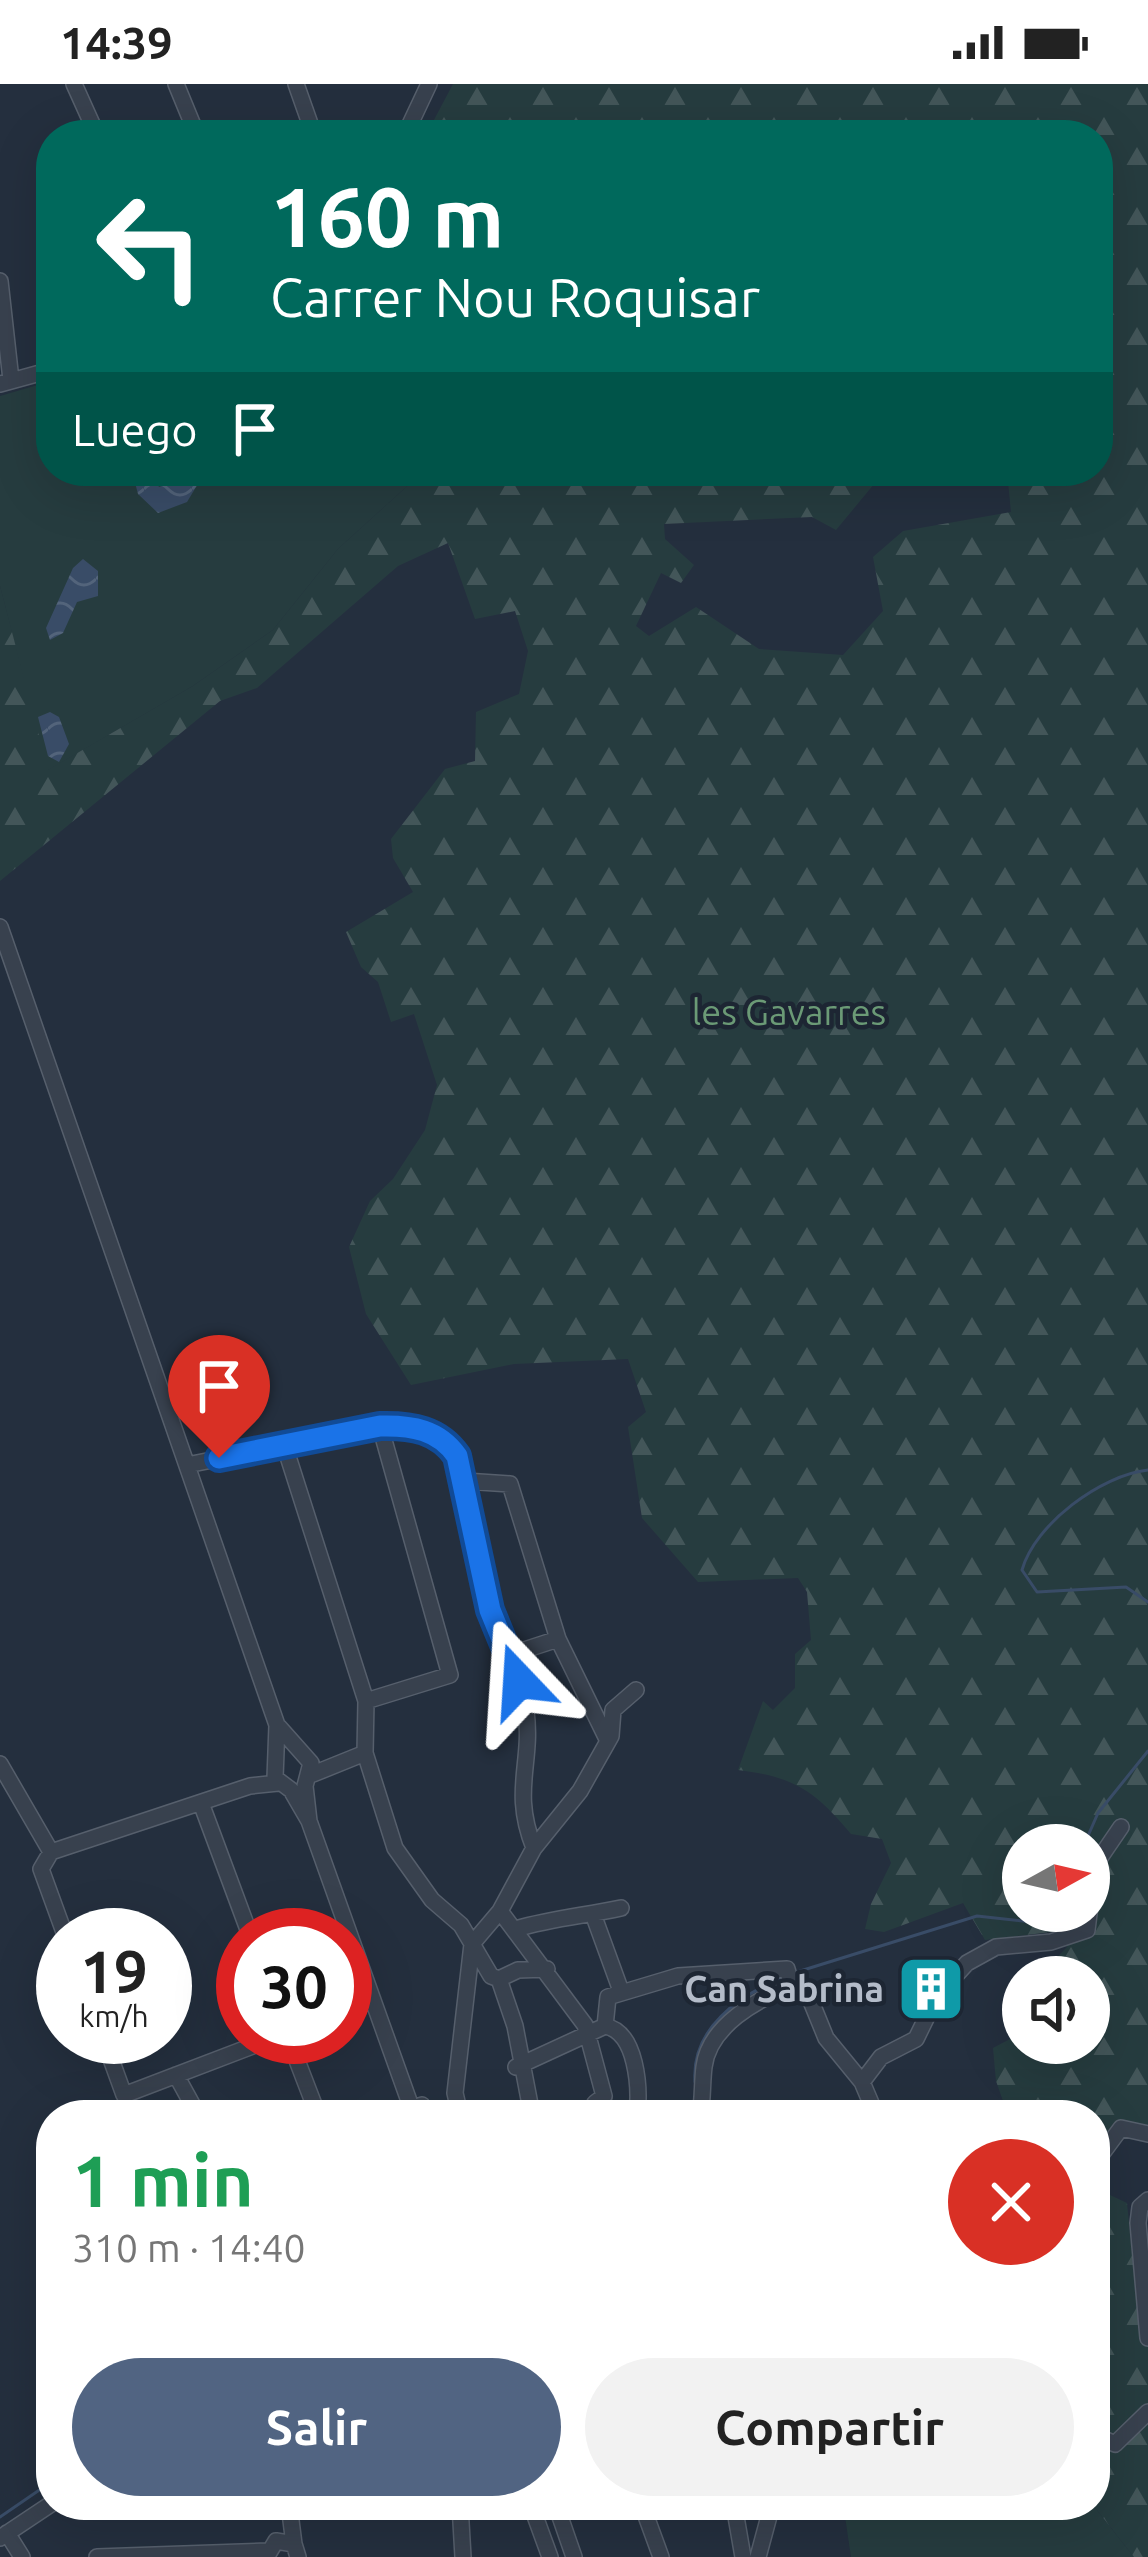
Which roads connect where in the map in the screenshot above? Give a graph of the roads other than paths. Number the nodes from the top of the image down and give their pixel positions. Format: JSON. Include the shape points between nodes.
{"nodes":[{"id":1,"x":74,"y":84,"type":"edge"},
{"id":2,"x":176,"y":84,"type":"edge"},
{"id":3,"x":296,"y":84,"type":"edge"},
{"id":4,"x":429,"y":84,"type":"edge"},
{"id":5,"x":90,"y":120,"type":"edge"},
{"id":6,"x":191,"y":120,"type":"edge"},
{"id":7,"x":309,"y":120,"type":"edge"},
{"id":8,"x":411,"y":120,"type":"edge"},
{"id":9,"x":0,"y":281,"type":"edge"},
{"id":10,"x":36,"y":374,"type":"edge"},
{"id":11,"x":6,"y":382,"type":"edge"},
{"id":12,"x":0,"y":927,"type":"edge"},
{"id":13,"x":380,"y":1426,"type":"junction"},
{"id":14,"x":284,"y":1444,"type":"junction"},
{"id":15,"x":187,"y":1465,"type":"junction"},
{"id":16,"x":465,"y":1481,"type":"junction"},
{"id":17,"x":557,"y":1640,"type":"junction"},
{"id":18,"x":512,"y":1654,"type":"junction"},
{"id":19,"x":636,"y":1690,"type":"dead end"},
{"id":20,"x":366,"y":1701,"type":"junction"},
{"id":21,"x":608,"y":1743,"type":"junction"},
{"id":22,"x":365,"y":1753,"type":"junction"},
{"id":23,"x":0,"y":1764,"type":"edge"},
{"id":24,"x":293,"y":1771,"type":"junction"},
{"id":25,"x":201,"y":1803,"type":"junction"},
{"id":26,"x":1121,"y":1827,"type":"dead end"},
{"id":27,"x":534,"y":1848,"type":"junction"},
{"id":28,"x":51,"y":1852,"type":"junction"},
{"id":29,"x":55,"y":1908,"type":"edge"},
{"id":30,"x":240,"y":1908,"type":"edge"},
{"id":31,"x":621,"y":1908,"type":"dead end"},
{"id":32,"x":500,"y":1911,"type":"junction"},
{"id":33,"x":593,"y":1914,"type":"junction"},
{"id":34,"x":516,"y":1929,"type":"junction"},
{"id":35,"x":476,"y":1937,"type":"junction"},
{"id":36,"x":547,"y":1969,"type":"junction"},
{"id":37,"x":499,"y":1979,"type":"junction"},
{"id":38,"x":790,"y":1979,"type":"junction"},
{"id":39,"x":621,"y":1991,"type":"junction"},
{"id":40,"x":373,"y":2000,"type":"joint"},
{"id":41,"x":605,"y":2026,"type":"junction"},
{"id":42,"x":585,"y":2034,"type":"junction"},
{"id":43,"x":216,"y":2060,"type":"edge"},
{"id":44,"x":113,"y":2064,"type":"edge"},
{"id":45,"x":298,"y":2064,"type":"edge"},
{"id":46,"x":518,"y":2066,"type":"junction"},
{"id":47,"x":176,"y":2075,"type":"junction"},
{"id":48,"x":862,"y":2082,"type":"junction"},
{"id":49,"x":190,"y":2100,"type":"edge"},
{"id":50,"x":312,"y":2100,"type":"edge"},
{"id":51,"x":407,"y":2100,"type":"edge"},
{"id":52,"x":458,"y":2100,"type":"edge"},
{"id":53,"x":532,"y":2100,"type":"edge"},
{"id":54,"x":599,"y":2100,"type":"edge"},
{"id":55,"x":635,"y":2100,"type":"edge"},
{"id":56,"x":701,"y":2100,"type":"edge"},
{"id":57,"x":870,"y":2100,"type":"edge"},
{"id":58,"x":1148,"y":2134,"type":"edge"},
{"id":59,"x":1110,"y":2143,"type":"edge"},
{"id":60,"x":1148,"y":2200,"type":"edge"},
{"id":61,"x":1148,"y":2338,"type":"edge"},
{"id":62,"x":1148,"y":2412,"type":"edge"},
{"id":63,"x":1110,"y":2442,"type":"edge"},
{"id":64,"x":36,"y":2514,"type":"edge"},
{"id":65,"x":286,"y":2520,"type":"edge"},
{"id":66,"x":461,"y":2520,"type":"edge"},
{"id":67,"x":536,"y":2520,"type":"edge"},
{"id":68,"x":561,"y":2520,"type":"edge"},
{"id":69,"x":648,"y":2520,"type":"edge"},
{"id":70,"x":737,"y":2520,"type":"edge"},
{"id":71,"x":768,"y":2520,"type":"edge"},
{"id":72,"x":4,"y":2536,"type":"edge"},
{"id":73,"x":280,"y":2550,"type":"edge"},
{"id":74,"x":22,"y":2557,"type":"edge"},
{"id":75,"x":97,"y":2557,"type":"edge"},
{"id":76,"x":463,"y":2557,"type":"edge"},
{"id":77,"x":550,"y":2557,"type":"edge"},
{"id":78,"x":574,"y":2557,"type":"edge"},
{"id":79,"x":662,"y":2557,"type":"edge"},
{"id":80,"x":743,"y":2557,"type":"edge"},
{"id":81,"x":758,"y":2557,"type":"edge"}],
"edges":[{"from":1,"to":5,"type":"street"},
{"from":2,"to":6,"type":"street"},
{"from":3,"to":7,"type":"street"},
{"from":4,"to":8,"type":"street"},
{"from":9,"to":11,"type":"street"},
{"from":10,"to":11,"type":"street"},
{"from":12,"to":15,"type":"street"},
{"from":13,"to":14,"type":"street"},
{"from":13,"to":16,"type":"street","via":[[444,1438]]},
{"from":13,"to":20,"type":"street","via":[[450,1675]]},
{"from":14,"to":15,"type":"street"},
{"from":14,"to":20,"type":"street"},
{"from":15,"to":24,"type":"street"},
{"from":16,"to":17,"type":"street","via":[[510,1484]]},
{"from":16,"to":18,"type":"street","via":[[490,1610]]},
{"from":17,"to":18,"type":"street"},
{"from":17,"to":21,"type":"street"},
{"from":18,"to":27,"type":"street","via":[[527,1721],[520,1803]]},
{"from":19,"to":21,"type":"street","via":[[613,1709]]},
{"from":20,"to":22,"type":"street"},
{"from":21,"to":27,"type":"street"},
{"from":22,"to":24,"type":"street"},
{"from":22,"to":35,"type":"street","via":[[406,1869]]},
{"from":23,"to":28,"type":"street"},
{"from":24,"to":25,"type":"street"},
{"from":24,"to":40,"type":"street"},
{"from":25,"to":28,"type":"street"},
{"from":25,"to":30,"type":"street"},
{"from":26,"to":48,"type":"street","via":[[1095,1865],[1087,1930],[996,1947],[967,1963],[916,2039],[881,2057]]},
{"from":27,"to":32,"type":"street"},
{"from":28,"to":29,"type":"street","via":[[41,1869]]},
{"from":31,"to":33,"type":"street"},
{"from":32,"to":34,"type":"street"},
{"from":32,"to":35,"type":"street"},
{"from":33,"to":34,"type":"street"},
{"from":33,"to":39,"type":"street"},
{"from":34,"to":36,"type":"street"},
{"from":35,"to":37,"type":"street"},
{"from":35,"to":52,"type":"street"},
{"from":36,"to":37,"type":"street"},
{"from":36,"to":42,"type":"street"},
{"from":37,"to":46,"type":"street"},
{"from":38,"to":39,"type":"street","via":[[643,1982]]},
{"from":38,"to":48,"type":"street","via":[[806,1989],[826,2038]]},
{"from":38,"to":56,"type":"street","via":[[724,2026],[704,2062]]},
{"from":39,"to":41,"type":"street","via":[[604,2006]]},
{"from":40,"to":51,"type":"street"},
{"from":41,"to":42,"type":"street"},
{"from":41,"to":55,"type":"street","via":[[628,2042]]},
{"from":42,"to":46,"type":"street"},
{"from":42,"to":54,"type":"street"},
{"from":43,"to":47,"type":"street"},
{"from":44,"to":47,"type":"street","via":[[124,2095]]},
{"from":45,"to":50,"type":"street"},
{"from":46,"to":53,"type":"street"},
{"from":47,"to":49,"type":"street"},
{"from":48,"to":57,"type":"street"},
{"from":58,"to":59,"type":"street","via":[[1121,2128]]},
{"from":60,"to":61,"type":"street","via":[[1138,2223]]},
{"from":62,"to":63,"type":"street"},
{"from":64,"to":72,"type":"street"},
{"from":65,"to":73,"type":"street"},
{"from":66,"to":76,"type":"street"},
{"from":67,"to":77,"type":"street"},
{"from":68,"to":78,"type":"street"},
{"from":69,"to":79,"type":"street"},
{"from":70,"to":80,"type":"street"},
{"from":71,"to":81,"type":"street"},
{"from":72,"to":74,"type":"street"},
{"from":73,"to":75,"type":"street"}]}
